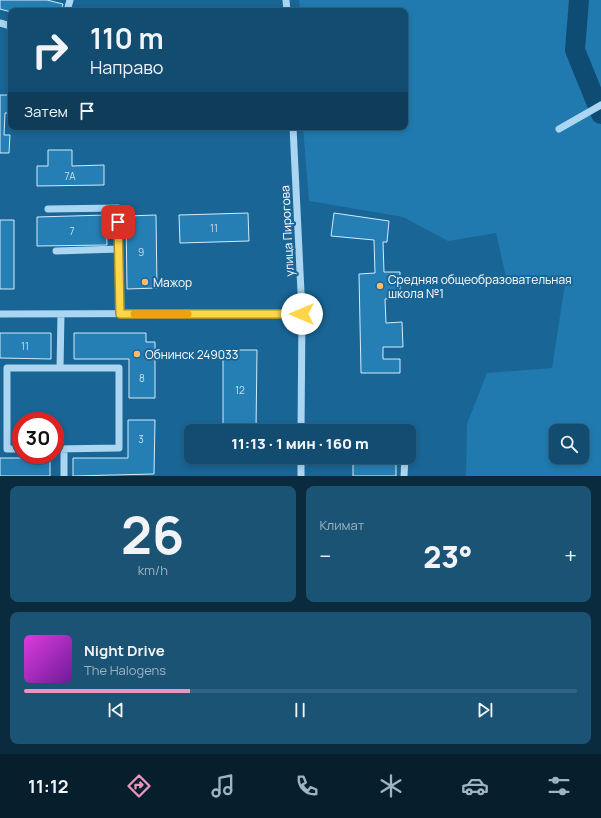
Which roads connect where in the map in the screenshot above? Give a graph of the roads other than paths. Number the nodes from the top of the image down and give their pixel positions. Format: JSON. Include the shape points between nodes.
{"nodes":[{"id":1,"x":601,"y":106,"type":"edge"},
{"id":2,"x":559,"y":129,"type":"dead end"},
{"id":3,"x":293,"y":130,"type":"edge"},
{"id":4,"x":48,"y":209,"type":"dead end"},
{"id":5,"x":119,"y":249,"type":"junction"},
{"id":6,"x":56,"y":251,"type":"dead end"},
{"id":7,"x":0,"y":314,"type":"edge"},
{"id":8,"x":61,"y":314,"type":"junction"},
{"id":9,"x":120,"y":314,"type":"junction"},
{"id":10,"x":302,"y":314,"type":"junction"},
{"id":11,"x":60,"y":368,"type":"junction"},
{"id":12,"x":301,"y":424,"type":"edge"},
{"id":13,"x":12,"y":449,"type":"edge"},
{"id":14,"x":64,"y":449,"type":"edge"},
{"id":15,"x":64,"y":464,"type":"edge"},
{"id":16,"x":301,"y":464,"type":"edge"},
{"id":17,"x":405,"y":464,"type":"edge"},
{"id":18,"x":64,"y":476,"type":"edge"},
{"id":19,"x":301,"y":476,"type":"edge"},
{"id":20,"x":404,"y":476,"type":"edge"}],
"edges":[{"from":1,"to":2,"type":"street"},
{"from":3,"to":10,"type":"street","name":"улица Пирогова"},
{"from":4,"to":5,"type":"street","via":[[118,208]]},
{"from":5,"to":6,"type":"street"},
{"from":5,"to":9,"type":"street"},
{"from":7,"to":8,"type":"street"},
{"from":8,"to":9,"type":"street"},
{"from":8,"to":11,"type":"street"},
{"from":9,"to":10,"type":"street"},
{"from":10,"to":12,"type":"street","name":"улица Пирогова"},
{"from":11,"to":13,"type":"street","via":[[7,368],[7,449]]},
{"from":11,"to":14,"type":"street","via":[[119,368],[119,448]]},
{"from":15,"to":18,"type":"street"},
{"from":16,"to":19,"type":"street"},
{"from":17,"to":20,"type":"street"}]}
